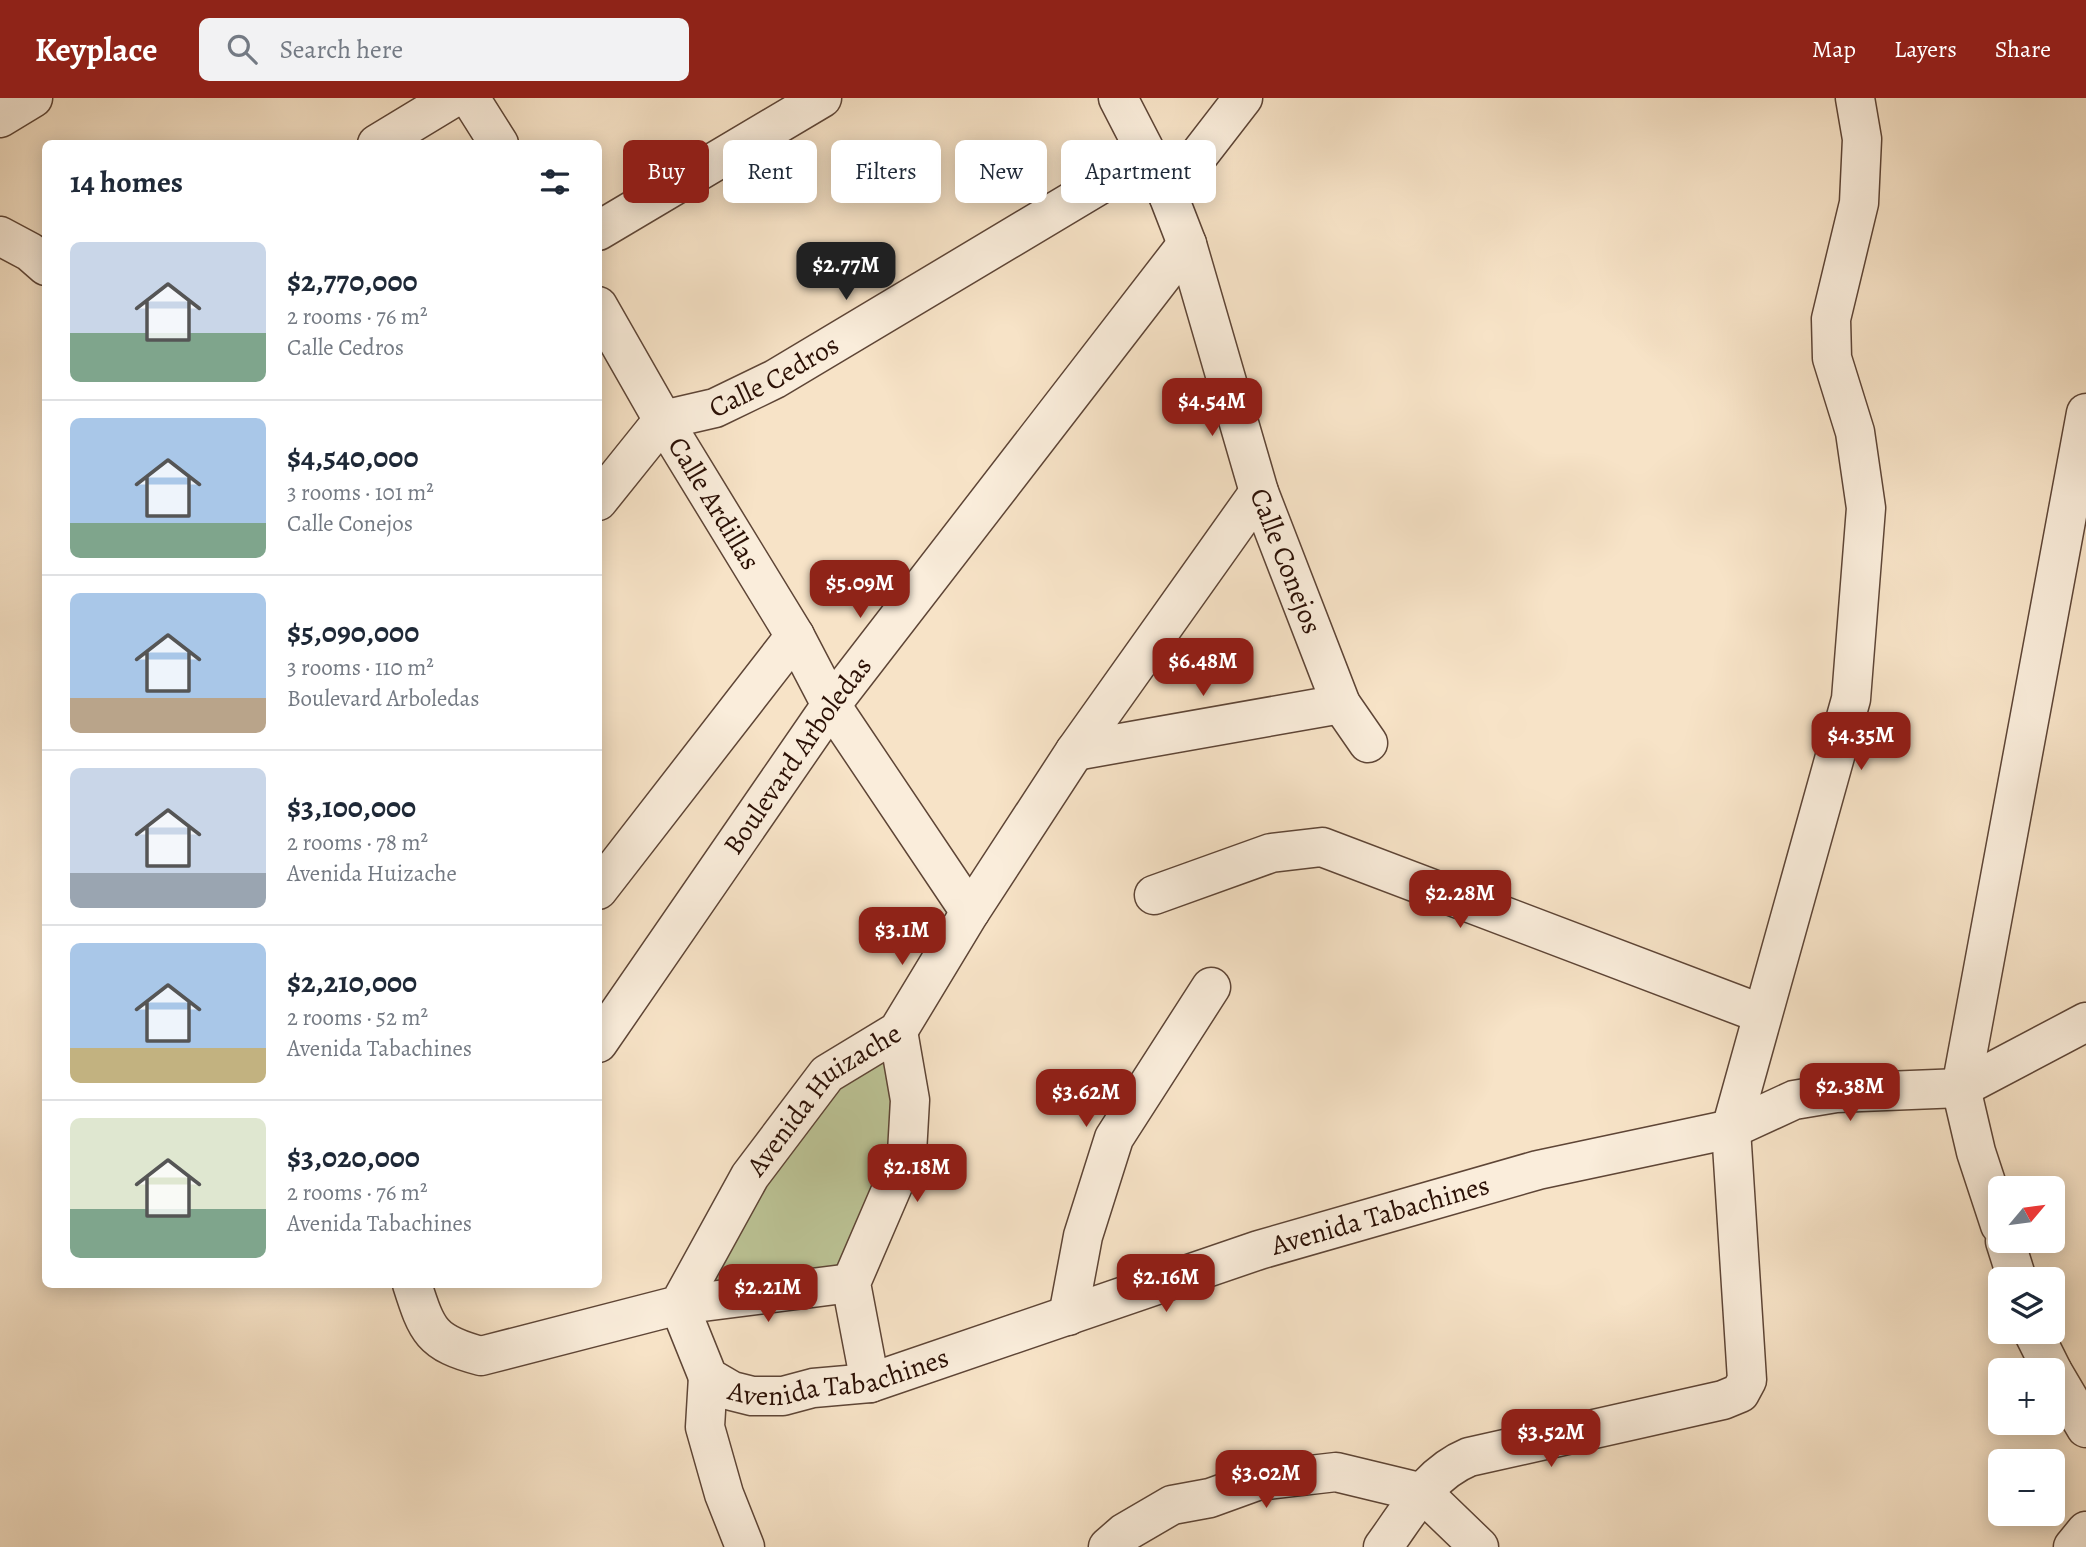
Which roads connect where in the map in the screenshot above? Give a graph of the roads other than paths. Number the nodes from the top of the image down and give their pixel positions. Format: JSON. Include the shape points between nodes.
{"nodes":[{"id":1,"x":33,"y":98,"type":"edge"},
{"id":2,"x":453,"y":98,"type":"edge"},
{"id":3,"x":470,"y":98,"type":"edge"},
{"id":4,"x":822,"y":98,"type":"edge"},
{"id":5,"x":1118,"y":98,"type":"edge"},
{"id":6,"x":1243,"y":98,"type":"edge"},
{"id":7,"x":1856,"y":98,"type":"edge"},
{"id":8,"x":0,"y":118,"type":"edge"},
{"id":9,"x":384,"y":140,"type":"edge"},
{"id":10,"x":496,"y":140,"type":"edge"},
{"id":11,"x":1140,"y":140,"type":"edge"},
{"id":12,"x":1211,"y":140,"type":"edge"},
{"id":13,"x":1069,"y":203,"type":"edge"},
{"id":14,"x":1171,"y":203,"type":"edge"},
{"id":15,"x":602,"y":229,"type":"edge"},
{"id":16,"x":0,"y":236,"type":"edge"},
{"id":17,"x":1186,"y":244,"type":"junction"},
{"id":18,"x":42,"y":262,"type":"edge"},
{"id":19,"x":602,"y":313,"type":"edge"},
{"id":20,"x":2086,"y":413,"type":"edge"},
{"id":21,"x":663,"y":419,"type":"junction"},
{"id":22,"x":1259,"y":492,"type":"junction"},
{"id":23,"x":602,"y":496,"type":"edge"},
{"id":24,"x":795,"y":636,"type":"junction"},
{"id":25,"x":1341,"y":704,"type":"junction"},
{"id":26,"x":831,"y":705,"type":"junction"},
{"id":27,"x":1368,"y":743,"type":"dead end"},
{"id":28,"x":1074,"y":751,"type":"junction"},
{"id":29,"x":602,"y":885,"type":"edge"},
{"id":30,"x":1154,"y":895,"type":"dead end"},
{"id":31,"x":970,"y":912,"type":"junction"},
{"id":32,"x":1211,"y":987,"type":"dead end"},
{"id":33,"x":1762,"y":1014,"type":"junction"},
{"id":34,"x":2086,"y":1022,"type":"edge"},
{"id":35,"x":898,"y":1031,"type":"junction"},
{"id":36,"x":602,"y":1037,"type":"edge"},
{"id":37,"x":1961,"y":1088,"type":"junction"},
{"id":38,"x":1731,"y":1129,"type":"junction"},
{"id":39,"x":1988,"y":1188,"type":"edge"},
{"id":40,"x":851,"y":1283,"type":"junction"},
{"id":41,"x":413,"y":1288,"type":"edge"},
{"id":42,"x":678,"y":1305,"type":"junction"},
{"id":43,"x":1068,"y":1316,"type":"junction"},
{"id":44,"x":708,"y":1377,"type":"junction"},
{"id":45,"x":870,"y":1383,"type":"junction"},
{"id":46,"x":2065,"y":1393,"type":"edge"},
{"id":47,"x":2086,"y":1428,"type":"edge"},
{"id":48,"x":1423,"y":1493,"type":"junction"},
{"id":49,"x":2086,"y":1531,"type":"edge"},
{"id":50,"x":745,"y":1547,"type":"edge"},
{"id":51,"x":1108,"y":1547,"type":"edge"},
{"id":52,"x":1383,"y":1547,"type":"edge"},
{"id":53,"x":1479,"y":1547,"type":"edge"},
{"id":54,"x":2073,"y":1547,"type":"edge"}],
"edges":[{"from":1,"to":8,"type":"street"},
{"from":2,"to":9,"type":"street"},
{"from":3,"to":10,"type":"street"},
{"from":4,"to":15,"type":"street"},
{"from":5,"to":11,"type":"street","name":"Calle Conejos"},
{"from":6,"to":12,"type":"street"},
{"from":7,"to":33,"type":"street","via":[[1862,139],[1858,203],[1831,319],[1832,358],[1855,432],[1866,508],[1851,699]]},
{"from":13,"to":21,"type":"street","name":"Calle Cedros","via":[[775,379],[715,408]]},
{"from":14,"to":17,"type":"street","name":"Calle Conejos"},
{"from":16,"to":18,"type":"street"},
{"from":17,"to":22,"type":"street","name":"Calle Conejos"},
{"from":17,"to":26,"type":"street","name":"Boulevard Arboledas"},
{"from":19,"to":21,"type":"street","name":"Calle Ardillas"},
{"from":20,"to":37,"type":"street"},
{"from":21,"to":23,"type":"street"},
{"from":21,"to":24,"type":"street","name":"Calle Ardillas"},
{"from":22,"to":25,"type":"street","name":"Calle Conejos"},
{"from":22,"to":28,"type":"street","name":"Avenida Huizache"},
{"from":24,"to":26,"type":"street","name":"Calle Ardillas"},
{"from":24,"to":29,"type":"street"},
{"from":25,"to":27,"type":"street","name":"Calle Conejos"},
{"from":25,"to":28,"type":"street"},
{"from":26,"to":31,"type":"street","name":"Calle Ardillas"},
{"from":26,"to":36,"type":"street","name":"Boulevard Arboledas"},
{"from":28,"to":31,"type":"street","name":"Avenida Huizache"},
{"from":30,"to":33,"type":"street","via":[[1271,853],[1322,847]]},
{"from":31,"to":35,"type":"street","name":"Avenida Huizache"},
{"from":32,"to":43,"type":"street","via":[[1114,1138],[1083,1236]]},
{"from":33,"to":38,"type":"street"},
{"from":34,"to":37,"type":"street"},
{"from":35,"to":40,"type":"street","via":[[910,1100],[907,1153]]},
{"from":35,"to":42,"type":"street","name":"Avenida Huizache","via":[[827,1074],[750,1176]]},
{"from":37,"to":38,"type":"street","name":"Avenida Tabachines","via":[[1836,1093],[1794,1100]]},
{"from":37,"to":39,"type":"street"},
{"from":38,"to":43,"type":"street","name":"Avenida Tabachines","via":[[1538,1170],[1259,1251]]},
{"from":38,"to":48,"type":"street","via":[[1747,1380],[1740,1393],[1469,1457],[1448,1465]]},
{"from":40,"to":42,"type":"street"},
{"from":40,"to":45,"type":"street"},
{"from":41,"to":42,"type":"street","via":[[425,1325],[450,1348],[481,1356]]},
{"from":42,"to":44,"type":"street","name":"Avenida Tabachines"},
{"from":43,"to":45,"type":"street","name":"Avenida Tabachines"},
{"from":44,"to":45,"type":"street","name":"Avenida Tabachines","via":[[752,1396]]},
{"from":44,"to":50,"type":"street","via":[[705,1427]]},
{"from":46,"to":47,"type":"street"},
{"from":48,"to":51,"type":"street","via":[[1336,1472],[1258,1481],[1172,1505]]},
{"from":48,"to":52,"type":"street"},
{"from":48,"to":53,"type":"street"},
{"from":49,"to":54,"type":"street"}]}
